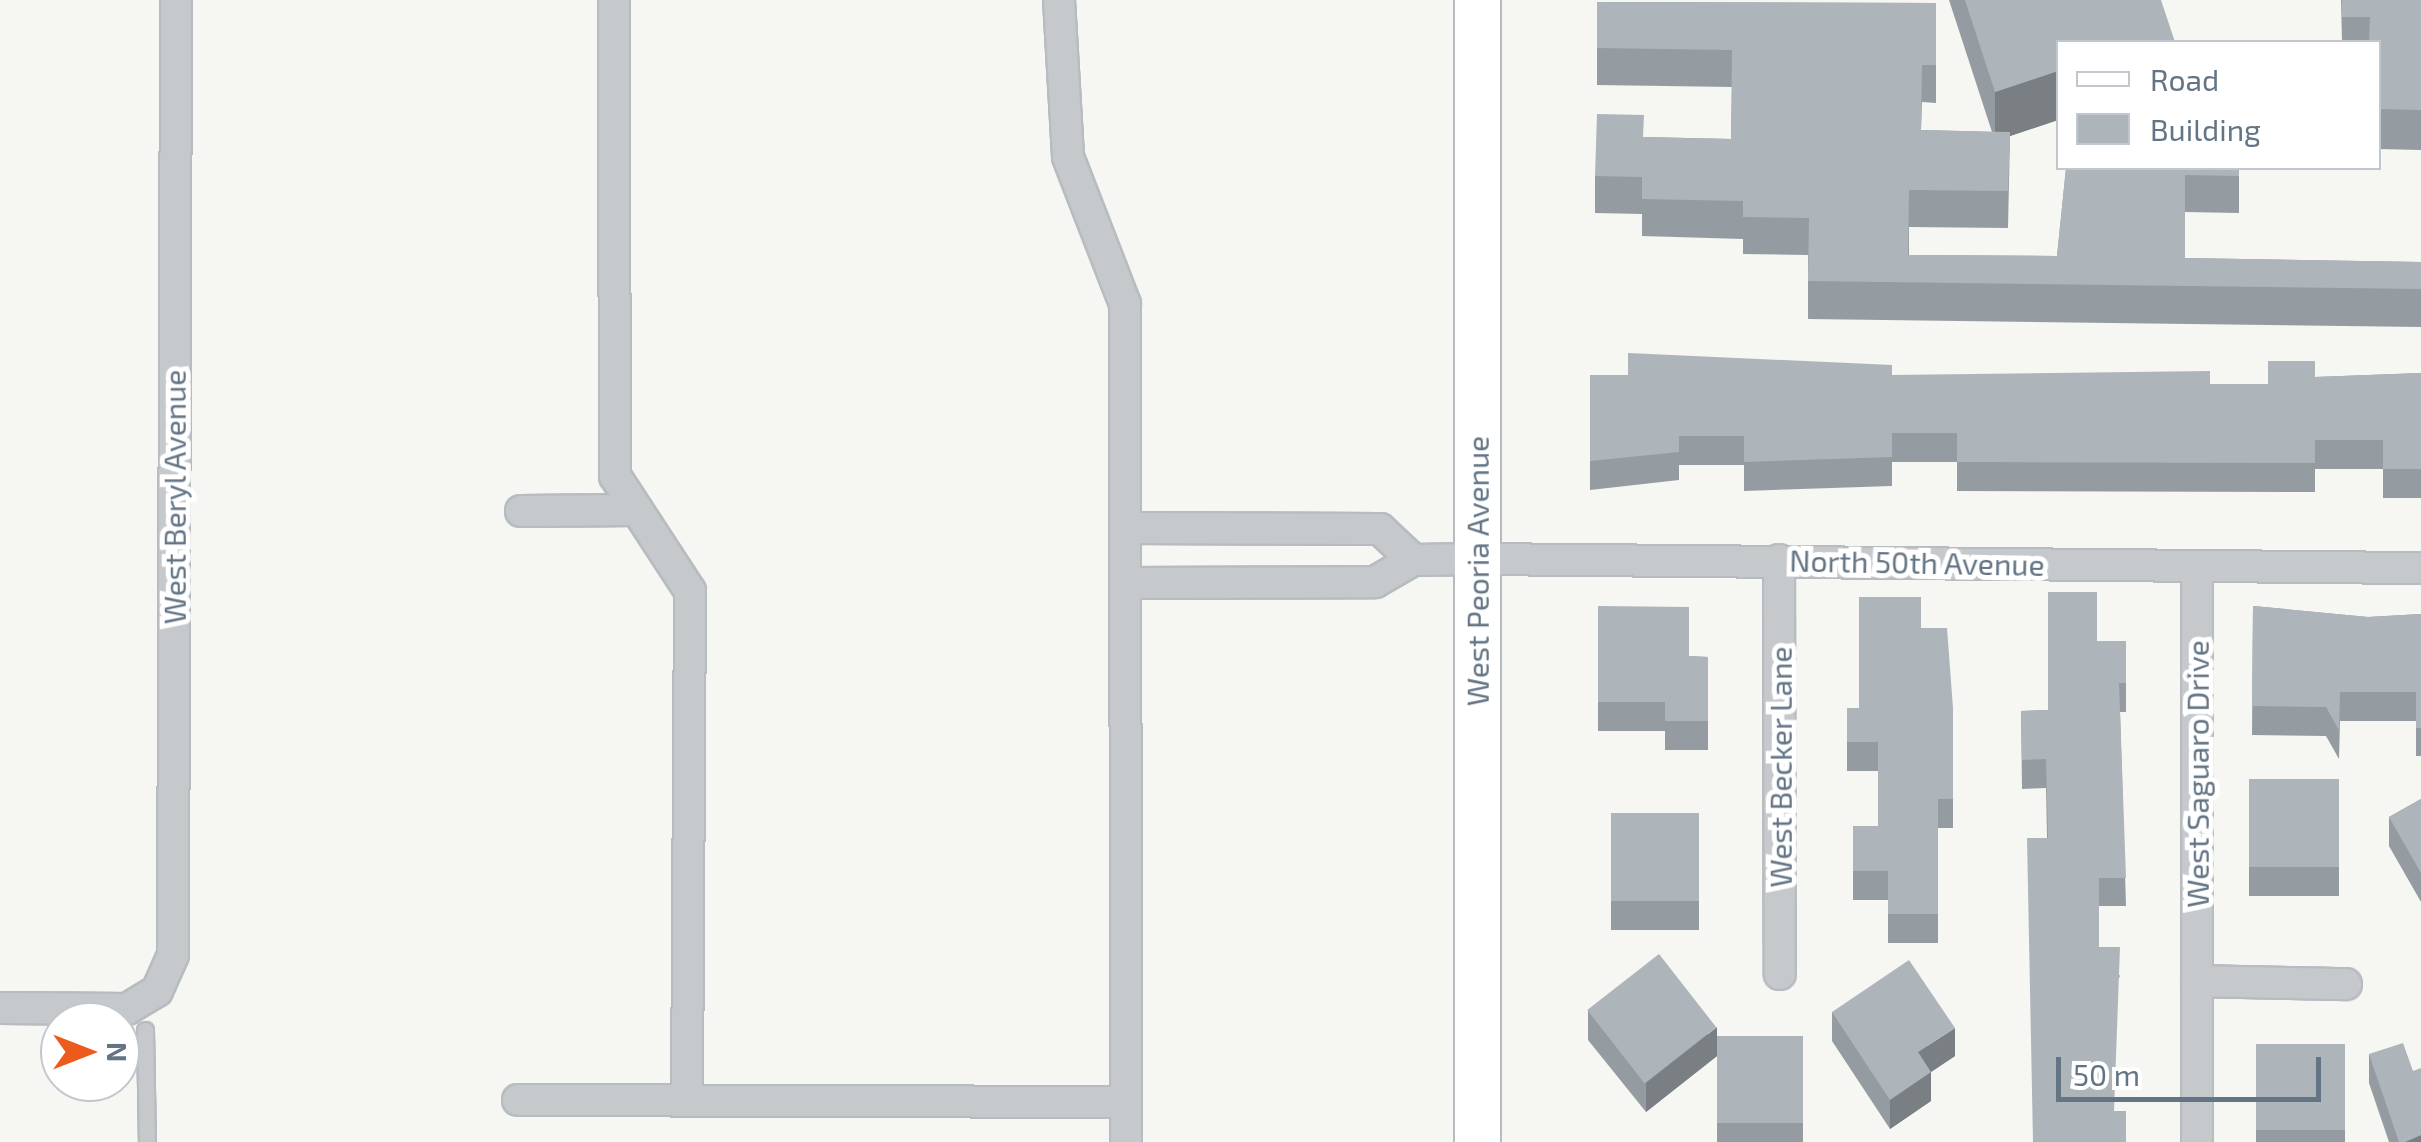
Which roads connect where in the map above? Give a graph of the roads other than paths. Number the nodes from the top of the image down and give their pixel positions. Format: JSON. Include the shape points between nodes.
{"nodes":[{"id":1,"x":176,"y":0,"type":"edge"},
{"id":2,"x":614,"y":0,"type":"edge"},
{"id":3,"x":1059,"y":0,"type":"edge"},
{"id":4,"x":1477,"y":0,"type":"edge"},
{"id":5,"x":637,"y":510,"type":"junction"},
{"id":6,"x":522,"y":511,"type":"dead end"},
{"id":7,"x":1125,"y":528,"type":"junction"},
{"id":8,"x":1477,"y":559,"type":"junction"},
{"id":9,"x":1413,"y":560,"type":"junction"},
{"id":10,"x":1779,"y":560,"type":"junction"},
{"id":11,"x":2197,"y":566,"type":"junction"},
{"id":12,"x":2421,"y":568,"type":"edge"},
{"id":13,"x":1126,"y":583,"type":"junction"},
{"id":14,"x":1780,"y":974,"type":"dead end"},
{"id":15,"x":2197,"y":982,"type":"junction"},
{"id":16,"x":2346,"y":984,"type":"dead end"},
{"id":17,"x":0,"y":1008,"type":"edge"},
{"id":18,"x":145,"y":1030,"type":"dead end"},
{"id":19,"x":518,"y":1100,"type":"dead end"},
{"id":20,"x":687,"y":1100,"type":"junction"},
{"id":21,"x":1126,"y":1102,"type":"junction"},
{"id":22,"x":146,"y":1142,"type":"edge"},
{"id":23,"x":1126,"y":1142,"type":"edge"},
{"id":24,"x":1477,"y":1142,"type":"edge"},
{"id":25,"x":2197,"y":1142,"type":"edge"}],
"edges":[{"from":1,"to":17,"type":"street","name":"West Beryl Avenue","via":[[173,954],[156,991],[127,1009]]},
{"from":2,"to":5,"type":"street","via":[[615,476]]},
{"from":3,"to":7,"type":"street","via":[[1068,157],[1125,304]]},
{"from":4,"to":8,"type":"main road","name":"West Peoria Avenue"},
{"from":5,"to":6,"type":"street"},
{"from":5,"to":20,"type":"street","via":[[690,591]]},
{"from":7,"to":9,"type":"street","via":[[1380,530]]},
{"from":7,"to":13,"type":"street"},
{"from":8,"to":9,"type":"street","name":"North 50th Avenue"},
{"from":8,"to":10,"type":"street","name":"North 50th Avenue"},
{"from":8,"to":24,"type":"main road","name":"West Peoria Avenue"},
{"from":9,"to":13,"type":"street","via":[[1375,582]]},
{"from":10,"to":11,"type":"street","name":"North 50th Avenue"},
{"from":10,"to":14,"type":"street","name":"West Becker Lane"},
{"from":11,"to":12,"type":"street","name":"North 50th Avenue"},
{"from":11,"to":15,"type":"street","name":"West Saguaro Drive"},
{"from":13,"to":21,"type":"street"},
{"from":15,"to":16,"type":"street"},
{"from":15,"to":25,"type":"street","name":"West Saguaro Drive"},
{"from":18,"to":22,"type":"lane"},
{"from":19,"to":20,"type":"street"},
{"from":20,"to":21,"type":"street"},
{"from":21,"to":23,"type":"street"}]}
